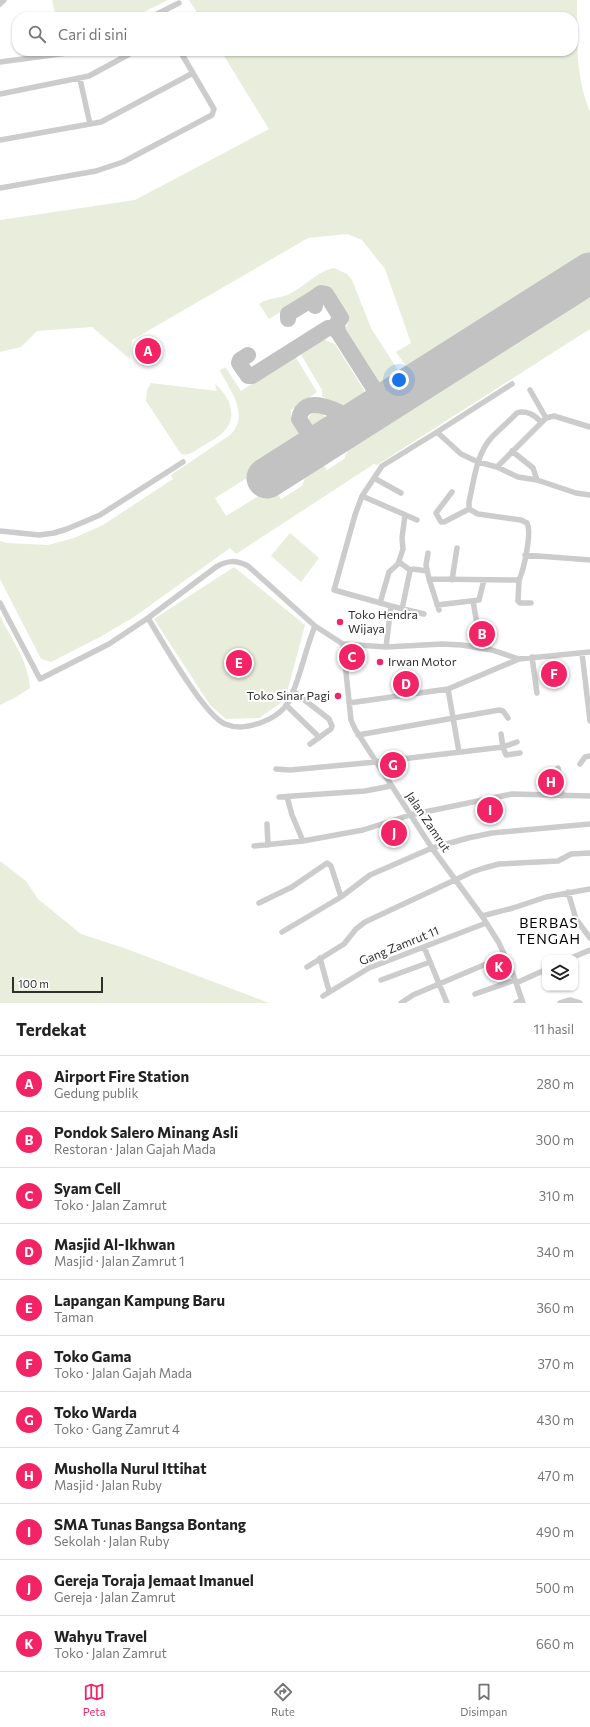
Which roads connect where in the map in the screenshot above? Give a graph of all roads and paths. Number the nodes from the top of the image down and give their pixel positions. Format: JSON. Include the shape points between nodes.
{"nodes":[{"id":1,"x":4,"y":0,"type":"edge"},
{"id":2,"x":179,"y":3,"type":"dead end"},
{"id":3,"x":0,"y":4,"type":"edge"},
{"id":4,"x":161,"y":12,"type":"edge"},
{"id":5,"x":45,"y":56,"type":"edge"},
{"id":6,"x":126,"y":56,"type":"edge"},
{"id":7,"x":183,"y":56,"type":"edge"},
{"id":8,"x":0,"y":62,"type":"edge"},
{"id":9,"x":193,"y":73,"type":"junction"},
{"id":10,"x":80,"y":79,"type":"junction"},
{"id":11,"x":0,"y":94,"type":"edge"},
{"id":12,"x":90,"y":124,"type":"junction"},
{"id":13,"x":0,"y":140,"type":"edge"},
{"id":14,"x":0,"y":188,"type":"edge"},
{"id":15,"x":512,"y":384,"type":"dead end"},
{"id":16,"x":530,"y":390,"type":"dead end"},
{"id":17,"x":544,"y":420,"type":"junction"},
{"id":18,"x":590,"y":427,"type":"edge"},
{"id":19,"x":437,"y":432,"type":"junction"},
{"id":20,"x":512,"y":451,"type":"junction"},
{"id":21,"x":183,"y":462,"type":"dead end"},
{"id":22,"x":478,"y":462,"type":"junction"},
{"id":23,"x":497,"y":467,"type":"junction"},
{"id":24,"x":374,"y":478,"type":"junction"},
{"id":25,"x":537,"y":480,"type":"junction"},
{"id":26,"x":452,"y":492,"type":"dead end"},
{"id":27,"x":401,"y":493,"type":"dead end"},
{"id":28,"x":590,"y":495,"type":"edge"},
{"id":29,"x":362,"y":496,"type":"junction"},
{"id":30,"x":469,"y":509,"type":"junction"},
{"id":31,"x":404,"y":515,"type":"junction"},
{"id":32,"x":417,"y":520,"type":"dead end"},
{"id":33,"x":0,"y":531,"type":"edge"},
{"id":34,"x":457,"y":548,"type":"dead end"},
{"id":35,"x":428,"y":553,"type":"dead end"},
{"id":36,"x":525,"y":555,"type":"junction"},
{"id":37,"x":590,"y":560,"type":"edge"},
{"id":38,"x":399,"y":562,"type":"junction"},
{"id":39,"x":410,"y":570,"type":"junction"},
{"id":40,"x":426,"y":570,"type":"junction"},
{"id":41,"x":429,"y":579,"type":"junction"},
{"id":42,"x":452,"y":580,"type":"junction"},
{"id":43,"x":484,"y":580,"type":"junction"},
{"id":44,"x":519,"y":580,"type":"junction"},
{"id":45,"x":473,"y":601,"type":"junction"},
{"id":46,"x":0,"y":603,"type":"edge"},
{"id":47,"x":380,"y":603,"type":"junction"},
{"id":48,"x":532,"y":603,"type":"dead end"},
{"id":49,"x":390,"y":606,"type":"junction"},
{"id":50,"x":402,"y":609,"type":"junction"},
{"id":51,"x":424,"y":614,"type":"dead end"},
{"id":52,"x":148,"y":618,"type":"junction"},
{"id":53,"x":314,"y":626,"type":"junction"},
{"id":54,"x":343,"y":644,"type":"junction"},
{"id":55,"x":386,"y":647,"type":"junction"},
{"id":56,"x":476,"y":647,"type":"junction"},
{"id":57,"x":590,"y":652,"type":"edge"},
{"id":58,"x":582,"y":653,"type":"junction"},
{"id":59,"x":532,"y":658,"type":"junction"},
{"id":60,"x":519,"y":659,"type":"junction"},
{"id":61,"x":448,"y":688,"type":"junction"},
{"id":62,"x":588,"y":688,"type":"edge"},
{"id":63,"x":293,"y":691,"type":"junction"},
{"id":64,"x":537,"y":693,"type":"dead end"},
{"id":65,"x":349,"y":703,"type":"junction"},
{"id":66,"x":286,"y":705,"type":"junction"},
{"id":67,"x":452,"y":718,"type":"junction"},
{"id":68,"x":508,"y":718,"type":"dead end"},
{"id":69,"x":590,"y":721,"type":"edge"},
{"id":70,"x":501,"y":734,"type":"dead end"},
{"id":71,"x":358,"y":735,"type":"junction"},
{"id":72,"x":319,"y":737,"type":"junction"},
{"id":73,"x":518,"y":742,"type":"dead end"},
{"id":74,"x":310,"y":744,"type":"dead end"},
{"id":75,"x":503,"y":746,"type":"junction"},
{"id":76,"x":459,"y":752,"type":"junction"},
{"id":77,"x":520,"y":753,"type":"dead end"},
{"id":78,"x":590,"y":756,"type":"edge"},
{"id":79,"x":376,"y":762,"type":"junction"},
{"id":80,"x":580,"y":764,"type":"dead end"},
{"id":81,"x":558,"y":768,"type":"dead end"},
{"id":82,"x":276,"y":769,"type":"dead end"},
{"id":83,"x":391,"y":786,"type":"junction"},
{"id":84,"x":562,"y":796,"type":"junction"},
{"id":85,"x":590,"y":796,"type":"edge"},
{"id":86,"x":279,"y":797,"type":"dead end"},
{"id":87,"x":287,"y":797,"type":"junction"},
{"id":88,"x":410,"y":815,"type":"junction"},
{"id":89,"x":267,"y":824,"type":"dead end"},
{"id":90,"x":590,"y":824,"type":"edge"},
{"id":91,"x":302,"y":842,"type":"junction"},
{"id":92,"x":268,"y":845,"type":"junction"},
{"id":93,"x":254,"y":846,"type":"dead end"},
{"id":94,"x":432,"y":848,"type":"junction"},
{"id":95,"x":590,"y":853,"type":"edge"},
{"id":96,"x":454,"y":880,"type":"junction"},
{"id":97,"x":590,"y":889,"type":"edge"},
{"id":98,"x":568,"y":892,"type":"junction"},
{"id":99,"x":341,"y":897,"type":"junction"},
{"id":100,"x":259,"y":903,"type":"dead end"},
{"id":101,"x":482,"y":916,"type":"junction"},
{"id":102,"x":486,"y":923,"type":"junction"},
{"id":103,"x":282,"y":932,"type":"dead end"},
{"id":104,"x":590,"y":938,"type":"edge"},
{"id":105,"x":424,"y":947,"type":"junction"},
{"id":106,"x":590,"y":950,"type":"edge"},
{"id":107,"x":578,"y":955,"type":"edge"},
{"id":108,"x":505,"y":956,"type":"junction"},
{"id":109,"x":320,"y":958,"type":"junction"},
{"id":110,"x":430,"y":962,"type":"junction"},
{"id":111,"x":307,"y":967,"type":"dead end"},
{"id":112,"x":542,"y":971,"type":"edge"},
{"id":113,"x":381,"y":980,"type":"dead end"},
{"id":114,"x":516,"y":981,"type":"junction"},
{"id":115,"x":439,"y":984,"type":"junction"},
{"id":116,"x":329,"y":991,"type":"junction"},
{"id":117,"x":475,"y":994,"type":"dead end"},
{"id":118,"x":323,"y":996,"type":"dead end"},
{"id":119,"x":523,"y":1002,"type":"edge"},
{"id":120,"x":401,"y":1003,"type":"edge"},
{"id":121,"x":447,"y":1003,"type":"edge"},
{"id":122,"x":516,"y":1003,"type":"edge"},
{"id":123,"x":560,"y":1003,"type":"edge"},
{"id":124,"x":580,"y":1003,"type":"edge"}],
"edges":[{"from":1,"to":3,"type":"street"},
{"from":2,"to":4,"type":"street"},
{"from":5,"to":8,"type":"street"},
{"from":6,"to":10,"type":"street"},
{"from":7,"to":9,"type":"street"},
{"from":9,"to":12,"type":"street","via":[[110,118]]},
{"from":9,"to":14,"type":"street","via":[[214,109],[212,115],[123,162],[96,171]]},
{"from":10,"to":11,"type":"street"},
{"from":10,"to":12,"type":"street"},
{"from":12,"to":13,"type":"street"},
{"from":15,"to":19,"type":"street"},
{"from":16,"to":17,"type":"street"},
{"from":17,"to":18,"type":"street","via":[[554,416]]},
{"from":17,"to":20,"type":"street"},
{"from":17,"to":22,"type":"street","via":[[527,412],[517,413],[491,438]]},
{"from":19,"to":22,"type":"street","via":[[461,454]]},
{"from":19,"to":24,"type":"street","via":[[382,466]]},
{"from":20,"to":23,"type":"street"},
{"from":20,"to":25,"type":"street","via":[[533,468]]},
{"from":21,"to":33,"type":"street","via":[[100,515],[74,526],[39,535]]},
{"from":22,"to":23,"type":"street"},
{"from":22,"to":30,"type":"street","via":[[468,502]]},
{"from":23,"to":25,"type":"street","via":[[518,477]]},
{"from":24,"to":27,"type":"street"},
{"from":24,"to":29,"type":"street"},
{"from":25,"to":28,"type":"street"},
{"from":26,"to":30,"type":"street","via":[[436,514],[441,522]]},
{"from":29,"to":31,"type":"street"},
{"from":29,"to":47,"type":"street","via":[[334,590]]},
{"from":30,"to":36,"type":"street","via":[[478,514],[527,523],[529,528]]},
{"from":31,"to":32,"type":"street"},
{"from":31,"to":38,"type":"street","via":[[403,550]]},
{"from":34,"to":42,"type":"street"},
{"from":35,"to":40,"type":"street"},
{"from":36,"to":37,"type":"street"},
{"from":36,"to":44,"type":"street"},
{"from":38,"to":39,"type":"street"},
{"from":38,"to":47,"type":"street","via":[[389,572]]},
{"from":39,"to":40,"type":"street"},
{"from":39,"to":50,"type":"street"},
{"from":40,"to":41,"type":"street"},
{"from":41,"to":42,"type":"street"},
{"from":41,"to":45,"type":"street","via":[[438,608]]},
{"from":42,"to":43,"type":"street"},
{"from":43,"to":44,"type":"street"},
{"from":43,"to":45,"type":"street","via":[[479,600]]},
{"from":44,"to":48,"type":"street","via":[[518,601]]},
{"from":45,"to":56,"type":"street","via":[[478,630]]},
{"from":46,"to":52,"type":"street","via":[[40,679],[109,644]]},
{"from":47,"to":49,"type":"street"},
{"from":49,"to":50,"type":"street"},
{"from":49,"to":55,"type":"street"},
{"from":50,"to":51,"type":"street"},
{"from":52,"to":53,"type":"street","via":[[216,567],[224,562],[233,561],[248,566]]},
{"from":52,"to":66,"type":"street","via":[[207,709],[224,724],[240,728],[251,726],[267,720]]},
{"from":53,"to":54,"type":"street"},
{"from":53,"to":63,"type":"street"},
{"from":54,"to":55,"type":"street"},
{"from":54,"to":65,"type":"street","name":"Jalan Zamrut"},
{"from":55,"to":56,"type":"street","via":[[442,644]]},
{"from":56,"to":60,"type":"street"},
{"from":57,"to":58,"type":"street"},
{"from":58,"to":59,"type":"street"},
{"from":58,"to":62,"type":"street"},
{"from":59,"to":60,"type":"street"},
{"from":59,"to":64,"type":"street"},
{"from":60,"to":61,"type":"street"},
{"from":61,"to":65,"type":"street"},
{"from":61,"to":67,"type":"street"},
{"from":62,"to":69,"type":"street"},
{"from":63,"to":66,"type":"street"},
{"from":63,"to":72,"type":"street","via":[[330,721],[331,729]]},
{"from":65,"to":71,"type":"street","name":"Jalan Zamrut"},
{"from":66,"to":72,"type":"street"},
{"from":67,"to":68,"type":"street","via":[[499,710]]},
{"from":67,"to":71,"type":"street"},
{"from":67,"to":76,"type":"street"},
{"from":70,"to":75,"type":"street"},
{"from":71,"to":79,"type":"street","name":"Jalan Zamrut"},
{"from":72,"to":74,"type":"street"},
{"from":73,"to":75,"type":"street"},
{"from":75,"to":76,"type":"street"},
{"from":75,"to":77,"type":"street","via":[[506,755]]},
{"from":76,"to":79,"type":"street"},
{"from":78,"to":80,"type":"street","via":[[585,757]]},
{"from":79,"to":82,"type":"street"},
{"from":79,"to":83,"type":"street","name":"Jalan Zamrut"},
{"from":81,"to":84,"type":"street"},
{"from":83,"to":87,"type":"street","via":[[365,791]]},
{"from":83,"to":88,"type":"street","name":"Jalan Zamrut"},
{"from":84,"to":85,"type":"street"},
{"from":84,"to":88,"type":"street","via":[[512,794]]},
{"from":86,"to":87,"type":"street"},
{"from":87,"to":91,"type":"street"},
{"from":88,"to":91,"type":"street","via":[[377,827]]},
{"from":88,"to":94,"type":"street","name":"Jalan Zamrut"},
{"from":89,"to":92,"type":"street"},
{"from":90,"to":94,"type":"street","via":[[492,833]]},
{"from":91,"to":92,"type":"street"},
{"from":92,"to":93,"type":"street"},
{"from":94,"to":96,"type":"street","name":"Jalan Zamrut"},
{"from":94,"to":99,"type":"street","via":[[370,875]]},
{"from":95,"to":96,"type":"street","via":[[571,854],[554,862],[499,864]]},
{"from":96,"to":101,"type":"street","name":"Jalan Zamrut"},
{"from":96,"to":109,"type":"street","via":[[365,922],[344,944]]},
{"from":97,"to":98,"type":"street"},
{"from":98,"to":101,"type":"street"},
{"from":98,"to":104,"type":"street","via":[[576,920]]},
{"from":99,"to":100,"type":"street","via":[[331,866],[327,864],[287,890]]},
{"from":99,"to":103,"type":"street"},
{"from":101,"to":102,"type":"street","name":"Jalan Zamrut"},
{"from":102,"to":105,"type":"street","name":"Gang Zamrut 11"},
{"from":102,"to":108,"type":"street","name":"Jalan Zamrut"},
{"from":105,"to":110,"type":"street"},
{"from":105,"to":116,"type":"street","name":"Gang Zamrut 11","via":[[369,968]]},
{"from":106,"to":107,"type":"street"},
{"from":108,"to":114,"type":"street","name":"Jalan Zamrut"},
{"from":108,"to":115,"type":"street"},
{"from":109,"to":111,"type":"street"},
{"from":109,"to":116,"type":"street"},
{"from":110,"to":113,"type":"street"},
{"from":110,"to":115,"type":"street"},
{"from":112,"to":114,"type":"street"},
{"from":114,"to":117,"type":"street"},
{"from":114,"to":119,"type":"street","name":"Jalan Zamrut"},
{"from":115,"to":120,"type":"street"},
{"from":115,"to":121,"type":"street"},
{"from":116,"to":118,"type":"street","name":"Gang Zamrut 11"},
{"from":119,"to":122,"type":"street"},
{"from":123,"to":124,"type":"street","via":[[570,1000]]}]}
